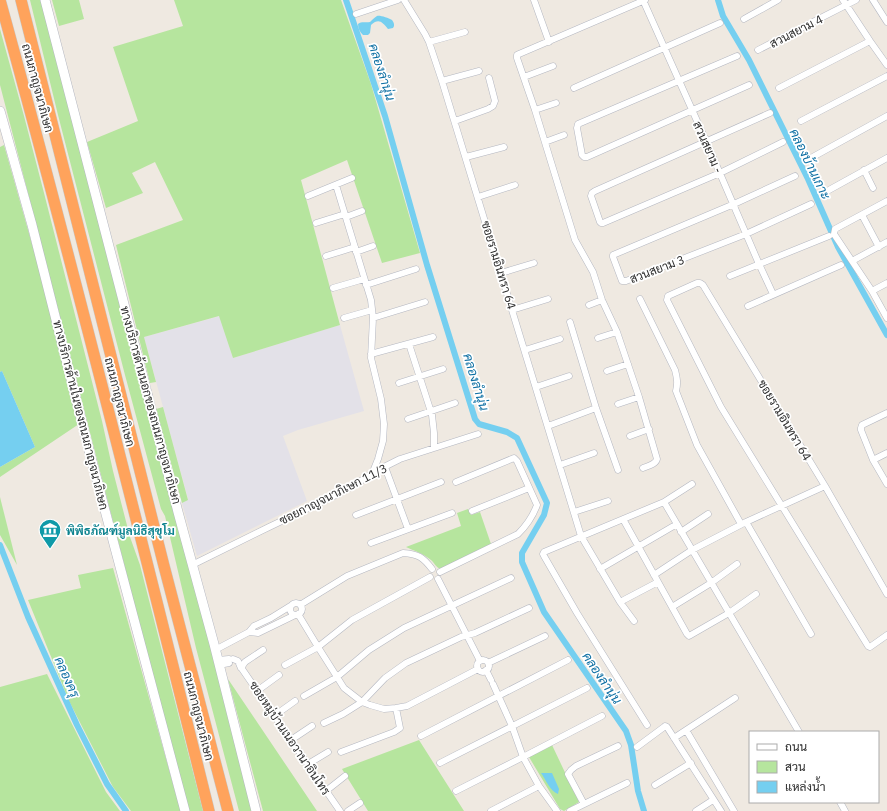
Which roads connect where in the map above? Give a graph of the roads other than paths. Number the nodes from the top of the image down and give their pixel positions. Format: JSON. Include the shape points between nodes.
{"nodes":[{"id":1,"x":0,"y":0,"type":"edge"},
{"id":2,"x":21,"y":0,"type":"edge"},
{"id":3,"x":45,"y":0,"type":"edge"},
{"id":4,"x":403,"y":0,"type":"edge"},
{"id":5,"x":534,"y":0,"type":"edge"},
{"id":6,"x":644,"y":0,"type":"edge"},
{"id":7,"x":778,"y":0,"type":"edge"},
{"id":8,"x":856,"y":0,"type":"edge"},
{"id":9,"x":873,"y":0,"type":"edge"},
{"id":10,"x":845,"y":3,"type":"edge"},
{"id":11,"x":356,"y":14,"type":"dead end"},
{"id":12,"x":744,"y":19,"type":"dead end"},
{"id":13,"x":887,"y":22,"type":"edge"},
{"id":14,"x":720,"y":23,"type":"dead end"},
{"id":15,"x":465,"y":32,"type":"dead end"},
{"id":16,"x":870,"y":41,"type":"junction"},
{"id":17,"x":429,"y":42,"type":"junction"},
{"id":18,"x":548,"y":42,"type":"junction"},
{"id":19,"x":664,"y":48,"type":"junction"},
{"id":20,"x":758,"y":50,"type":"dead end"},
{"id":21,"x":737,"y":56,"type":"dead end"},
{"id":22,"x":886,"y":61,"type":"edge"},
{"id":23,"x":553,"y":66,"type":"dead end"},
{"id":24,"x":479,"y":71,"type":"dead end"},
{"id":25,"x":887,"y":76,"type":"edge"},
{"id":26,"x":524,"y":77,"type":"junction"},
{"id":27,"x":489,"y":78,"type":"dead end"},
{"id":28,"x":442,"y":81,"type":"junction"},
{"id":29,"x":679,"y":81,"type":"junction"},
{"id":30,"x":749,"y":85,"type":"dead end"},
{"id":31,"x":574,"y":88,"type":"dead end"},
{"id":32,"x":779,"y":88,"type":"dead end"},
{"id":33,"x":556,"y":103,"type":"dead end"},
{"id":34,"x":535,"y":110,"type":"junction"},
{"id":35,"x":0,"y":111,"type":"edge"},
{"id":36,"x":692,"y":111,"type":"junction"},
{"id":37,"x":770,"y":113,"type":"dead end"},
{"id":38,"x":887,"y":116,"type":"edge"},
{"id":39,"x":455,"y":120,"type":"junction"},
{"id":40,"x":801,"y":121,"type":"dead end"},
{"id":41,"x":564,"y":135,"type":"dead end"},
{"id":42,"x":706,"y":141,"type":"junction"},
{"id":43,"x":545,"y":142,"type":"junction"},
{"id":44,"x":783,"y":142,"type":"dead end"},
{"id":45,"x":504,"y":147,"type":"dead end"},
{"id":46,"x":466,"y":157,"type":"junction"},
{"id":47,"x":811,"y":158,"type":"dead end"},
{"id":48,"x":887,"y":158,"type":"edge"},
{"id":49,"x":864,"y":170,"type":"junction"},
{"id":50,"x":720,"y":173,"type":"junction"},
{"id":51,"x":795,"y":176,"type":"dead end"},
{"id":52,"x":352,"y":178,"type":"dead end"},
{"id":53,"x":336,"y":185,"type":"junction"},
{"id":54,"x":515,"y":185,"type":"dead end"},
{"id":55,"x":873,"y":188,"type":"dead end"},
{"id":56,"x":829,"y":190,"type":"dead end"},
{"id":57,"x":308,"y":196,"type":"dead end"},
{"id":58,"x":478,"y":197,"type":"junction"},
{"id":59,"x":887,"y":202,"type":"edge"},
{"id":60,"x":734,"y":204,"type":"junction"},
{"id":61,"x":811,"y":204,"type":"dead end"},
{"id":62,"x":362,"y":211,"type":"dead end"},
{"id":63,"x":862,"y":215,"type":"junction"},
{"id":64,"x":345,"y":216,"type":"junction"},
{"id":65,"x":316,"y":223,"type":"dead end"},
{"id":66,"x":746,"y":234,"type":"junction"},
{"id":67,"x":829,"y":236,"type":"dead end"},
{"id":68,"x":887,"y":242,"type":"edge"},
{"id":69,"x":373,"y":246,"type":"dead end"},
{"id":70,"x":879,"y":246,"type":"junction"},
{"id":71,"x":355,"y":250,"type":"junction"},
{"id":72,"x":326,"y":256,"type":"dead end"},
{"id":73,"x":852,"y":261,"type":"junction"},
{"id":74,"x":534,"y":263,"type":"dead end"},
{"id":75,"x":759,"y":264,"type":"junction"},
{"id":76,"x":842,"y":265,"type":"dead end"},
{"id":77,"x":416,"y":269,"type":"dead end"},
{"id":78,"x":501,"y":273,"type":"junction"},
{"id":79,"x":730,"y":276,"type":"dead end"},
{"id":80,"x":365,"y":282,"type":"junction"},
{"id":81,"x":887,"y":283,"type":"edge"},
{"id":82,"x":333,"y":288,"type":"dead end"},
{"id":83,"x":872,"y":291,"type":"junction"},
{"id":84,"x":774,"y":294,"type":"junction"},
{"id":85,"x":548,"y":299,"type":"dead end"},
{"id":86,"x":640,"y":299,"type":"dead end"},
{"id":87,"x":602,"y":300,"type":"junction"},
{"id":88,"x":425,"y":302,"type":"dead end"},
{"id":89,"x":589,"y":305,"type":"dead end"},
{"id":90,"x":748,"y":306,"type":"dead end"},
{"id":91,"x":372,"y":310,"type":"junction"},
{"id":92,"x":512,"y":310,"type":"junction"},
{"id":93,"x":344,"y":318,"type":"dead end"},
{"id":94,"x":372,"y":318,"type":"junction"},
{"id":95,"x":887,"y":318,"type":"edge"},
{"id":96,"x":570,"y":322,"type":"dead end"},
{"id":97,"x":617,"y":332,"type":"junction"},
{"id":98,"x":433,"y":337,"type":"dead end"},
{"id":99,"x":598,"y":338,"type":"dead end"},
{"id":100,"x":560,"y":339,"type":"dead end"},
{"id":101,"x":409,"y":344,"type":"junction"},
{"id":102,"x":525,"y":350,"type":"junction"},
{"id":103,"x":371,"y":354,"type":"junction"},
{"id":104,"x":628,"y":364,"type":"junction"},
{"id":105,"x":443,"y":368,"type":"dead end"},
{"id":106,"x":607,"y":371,"type":"dead end"},
{"id":107,"x":419,"y":376,"type":"junction"},
{"id":108,"x":569,"y":376,"type":"dead end"},
{"id":109,"x":399,"y":383,"type":"dead end"},
{"id":110,"x":536,"y":387,"type":"junction"},
{"id":111,"x":639,"y":397,"type":"junction"},
{"id":112,"x":455,"y":402,"type":"dead end"},
{"id":113,"x":618,"y":404,"type":"dead end"},
{"id":114,"x":596,"y":408,"type":"junction"},
{"id":115,"x":430,"y":411,"type":"junction"},
{"id":116,"x":887,"y":412,"type":"edge"},
{"id":117,"x":408,"y":419,"type":"dead end"},
{"id":118,"x":548,"y":426,"type":"junction"},
{"id":119,"x":649,"y":430,"type":"junction"},
{"id":120,"x":478,"y":434,"type":"dead end"},
{"id":121,"x":630,"y":436,"type":"dead end"},
{"id":122,"x":434,"y":448,"type":"junction"},
{"id":123,"x":594,"y":453,"type":"dead end"},
{"id":124,"x":887,"y":453,"type":"edge"},
{"id":125,"x":873,"y":460,"type":"junction"},
{"id":126,"x":560,"y":465,"type":"junction"},
{"id":127,"x":385,"y":467,"type":"junction"},
{"id":128,"x":643,"y":468,"type":"dead end"},
{"id":129,"x":618,"y":470,"type":"dead end"},
{"id":130,"x":372,"y":474,"type":"junction"},
{"id":131,"x":441,"y":482,"type":"dead end"},
{"id":132,"x":456,"y":482,"type":"dead end"},
{"id":133,"x":692,"y":484,"type":"dead end"},
{"id":134,"x":887,"y":484,"type":"edge"},
{"id":135,"x":825,"y":486,"type":"junction"},
{"id":136,"x":529,"y":488,"type":"junction"},
{"id":137,"x":397,"y":499,"type":"junction"},
{"id":138,"x":608,"y":501,"type":"dead end"},
{"id":139,"x":664,"y":502,"type":"junction"},
{"id":140,"x":781,"y":505,"type":"junction"},
{"id":141,"x":472,"y":511,"type":"dead end"},
{"id":142,"x":574,"y":512,"type":"junction"},
{"id":143,"x":452,"y":513,"type":"dead end"},
{"id":144,"x":708,"y":514,"type":"dead end"},
{"id":145,"x":356,"y":515,"type":"dead end"},
{"id":146,"x":623,"y":519,"type":"junction"},
{"id":147,"x":744,"y":523,"type":"junction"},
{"id":148,"x":676,"y":524,"type":"junction"},
{"id":149,"x":408,"y":529,"type":"junction"},
{"id":150,"x":681,"y":532,"type":"junction"},
{"id":151,"x":582,"y":536,"type":"junction"},
{"id":152,"x":370,"y":543,"type":"dead end"},
{"id":153,"x":638,"y":546,"type":"junction"},
{"id":154,"x":692,"y":550,"type":"junction"},
{"id":155,"x":737,"y":564,"type":"dead end"},
{"id":156,"x":192,"y":565,"type":"junction"},
{"id":157,"x":432,"y":569,"type":"junction"},
{"id":158,"x":600,"y":569,"type":"junction"},
{"id":159,"x":440,"y":572,"type":"junction"},
{"id":160,"x":654,"y":575,"type":"junction"},
{"id":161,"x":430,"y":577,"type":"junction"},
{"id":162,"x":511,"y":578,"type":"dead end"},
{"id":163,"x":438,"y":579,"type":"junction"},
{"id":164,"x":658,"y":582,"type":"junction"},
{"id":165,"x":711,"y":583,"type":"junction"},
{"id":166,"x":756,"y":594,"type":"dead end"},
{"id":167,"x":887,"y":594,"type":"edge"},
{"id":168,"x":620,"y":602,"type":"junction"},
{"id":169,"x":292,"y":605,"type":"junction"},
{"id":170,"x":300,"y":605,"type":"junction"},
{"id":171,"x":452,"y":606,"type":"junction"},
{"id":172,"x":672,"y":607,"type":"junction"},
{"id":173,"x":529,"y":608,"type":"dead end"},
{"id":174,"x":729,"y":613,"type":"junction"},
{"id":175,"x":297,"y":615,"type":"junction"},
{"id":176,"x":634,"y":621,"type":"dead end"},
{"id":177,"x":250,"y":632,"type":"junction"},
{"id":178,"x":811,"y":634,"type":"dead end"},
{"id":179,"x":467,"y":635,"type":"junction"},
{"id":180,"x":887,"y":635,"type":"edge"},
{"id":181,"x":545,"y":636,"type":"dead end"},
{"id":182,"x":318,"y":647,"type":"junction"},
{"id":183,"x":215,"y":650,"type":"junction"},
{"id":184,"x":264,"y":650,"type":"dead end"},
{"id":185,"x":480,"y":660,"type":"junction"},
{"id":186,"x":568,"y":660,"type":"dead end"},
{"id":187,"x":218,"y":662,"type":"junction"},
{"id":188,"x":234,"y":663,"type":"junction"},
{"id":189,"x":488,"y":663,"type":"junction"},
{"id":190,"x":285,"y":666,"type":"dead end"},
{"id":191,"x":478,"y":669,"type":"junction"},
{"id":192,"x":486,"y":670,"type":"junction"},
{"id":193,"x":279,"y":675,"type":"dead end"},
{"id":194,"x":337,"y":677,"type":"junction"},
{"id":195,"x":587,"y":688,"type":"dead end"},
{"id":196,"x":257,"y":690,"type":"junction"},
{"id":197,"x":304,"y":696,"type":"dead end"},
{"id":198,"x":498,"y":696,"type":"junction"},
{"id":199,"x":735,"y":698,"type":"dead end"},
{"id":200,"x":295,"y":701,"type":"dead end"},
{"id":201,"x":362,"y":702,"type":"junction"},
{"id":202,"x":396,"y":708,"type":"junction"},
{"id":203,"x":274,"y":716,"type":"junction"},
{"id":204,"x":602,"y":716,"type":"dead end"},
{"id":205,"x":324,"y":723,"type":"dead end"},
{"id":206,"x":647,"y":725,"type":"dead end"},
{"id":207,"x":312,"y":726,"type":"dead end"},
{"id":208,"x":512,"y":726,"type":"junction"},
{"id":209,"x":686,"y":730,"type":"junction"},
{"id":210,"x":797,"y":731,"type":"edge"},
{"id":211,"x":421,"y":736,"type":"dead end"},
{"id":212,"x":674,"y":738,"type":"junction"},
{"id":213,"x":291,"y":740,"type":"junction"},
{"id":214,"x":618,"y":746,"type":"dead end"},
{"id":215,"x":637,"y":747,"type":"dead end"},
{"id":216,"x":328,"y":752,"type":"dead end"},
{"id":217,"x":341,"y":752,"type":"dead end"},
{"id":218,"x":523,"y":757,"type":"junction"},
{"id":219,"x":440,"y":763,"type":"dead end"},
{"id":220,"x":691,"y":763,"type":"junction"},
{"id":221,"x":308,"y":764,"type":"junction"},
{"id":222,"x":345,"y":776,"type":"dead end"},
{"id":223,"x":627,"y":783,"type":"dead end"},
{"id":224,"x":655,"y":785,"type":"dead end"},
{"id":225,"x":539,"y":786,"type":"junction"},
{"id":226,"x":326,"y":791,"type":"junction"},
{"id":227,"x":456,"y":791,"type":"dead end"},
{"id":228,"x":714,"y":800,"type":"junction"},
{"id":229,"x":360,"y":803,"type":"dead end"},
{"id":230,"x":584,"y":804,"type":"junction"},
{"id":231,"x":185,"y":811,"type":"edge"},
{"id":232,"x":209,"y":811,"type":"edge"},
{"id":233,"x":228,"y":811,"type":"edge"},
{"id":234,"x":256,"y":811,"type":"edge"},
{"id":235,"x":340,"y":811,"type":"edge"},
{"id":236,"x":348,"y":811,"type":"edge"},
{"id":237,"x":491,"y":811,"type":"edge"},
{"id":238,"x":557,"y":811,"type":"edge"},
{"id":239,"x":570,"y":811,"type":"edge"},
{"id":240,"x":696,"y":811,"type":"edge"},
{"id":241,"x":721,"y":811,"type":"edge"},
{"id":242,"x":734,"y":811,"type":"edge"}],
"edges":[{"from":1,"to":232,"type":"highway","name":"ถนนกาญจนาภิเษก","via":[[154,585]]},
{"from":2,"to":233,"type":"highway","name":"ถนนกาญจนาภิเษก"},
{"from":3,"to":156,"type":"main road","name":"ทางบริการด้านนอกของถนนกาญจนาภิเษก"},
{"from":4,"to":11,"type":"street"},
{"from":4,"to":17,"type":"street","name":"ซอยรามอินทรา 64"},
{"from":5,"to":18,"type":"street"},
{"from":6,"to":18,"type":"street"},
{"from":6,"to":19,"type":"street","name":"สวนสยาม -"},
{"from":7,"to":12,"type":"street"},
{"from":8,"to":10,"type":"street","name":"สวนสยาม 4"},
{"from":9,"to":13,"type":"street"},
{"from":10,"to":16,"type":"street"},
{"from":10,"to":20,"type":"street","name":"สวนสยาม 4"},
{"from":14,"to":19,"type":"street"},
{"from":15,"to":17,"type":"street"},
{"from":16,"to":22,"type":"street"},
{"from":16,"to":32,"type":"street"},
{"from":17,"to":28,"type":"street","name":"ซอยรามอินทรา 64"},
{"from":18,"to":26,"type":"street","via":[[517,55]]},
{"from":19,"to":29,"type":"street","name":"สวนสยาม -"},
{"from":19,"to":31,"type":"street"},
{"from":21,"to":29,"type":"street"},
{"from":23,"to":26,"type":"street"},
{"from":24,"to":28,"type":"street"},
{"from":25,"to":40,"type":"street"},
{"from":26,"to":34,"type":"street"},
{"from":27,"to":39,"type":"street","via":[[495,102],[493,106]]},
{"from":28,"to":39,"type":"street","name":"ซอยรามอินทรา 64"},
{"from":29,"to":36,"type":"street","name":"สวนสยาม -"},
{"from":29,"to":36,"type":"street","via":[[578,124],[582,155],[587,156]]},
{"from":30,"to":36,"type":"street"},
{"from":33,"to":34,"type":"street"},
{"from":34,"to":43,"type":"street"},
{"from":35,"to":231,"type":"main road","name":"ทางบริการด้านในของถนนกาญจนาภิเษก"},
{"from":36,"to":42,"type":"street","name":"สวนสยาม -"},
{"from":37,"to":42,"type":"street"},
{"from":38,"to":47,"type":"street"},
{"from":39,"to":46,"type":"street","name":"ซอยรามอินทรา 64"},
{"from":41,"to":43,"type":"street"},
{"from":42,"to":50,"type":"street","name":"สวนสยาม -"},
{"from":42,"to":50,"type":"street","via":[[592,193],[600,222],[603,223]]},
{"from":43,"to":87,"type":"street","via":[[575,240],[592,272]]},
{"from":44,"to":50,"type":"street"},
{"from":45,"to":46,"type":"street"},
{"from":46,"to":58,"type":"street","name":"ซอยรามอินทรา 64"},
{"from":48,"to":49,"type":"street"},
{"from":49,"to":55,"type":"street"},
{"from":49,"to":56,"type":"street"},
{"from":50,"to":60,"type":"street","name":"สวนสยาม -"},
{"from":51,"to":60,"type":"street","name":"สวนสยาม 3"},
{"from":52,"to":53,"type":"street"},
{"from":53,"to":57,"type":"street"},
{"from":53,"to":64,"type":"street"},
{"from":54,"to":58,"type":"street"},
{"from":58,"to":78,"type":"street","name":"ซอยรามอินทรา 64"},
{"from":59,"to":63,"type":"street"},
{"from":60,"to":66,"type":"street","name":"สวนสยาม -"},
{"from":60,"to":66,"type":"street","name":"สวนสยาม 3","via":[[613,255],[622,281]]},
{"from":61,"to":66,"type":"street","name":"สวนสยาม 3"},
{"from":62,"to":64,"type":"street"},
{"from":63,"to":70,"type":"street"},
{"from":63,"to":73,"type":"street","via":[[835,229],[834,234]]},
{"from":64,"to":65,"type":"street"},
{"from":64,"to":71,"type":"street"},
{"from":66,"to":75,"type":"street","name":"สวนสยาม -"},
{"from":67,"to":75,"type":"street"},
{"from":68,"to":70,"type":"street"},
{"from":69,"to":71,"type":"street"},
{"from":70,"to":73,"type":"street"},
{"from":71,"to":72,"type":"street"},
{"from":71,"to":80,"type":"street"},
{"from":73,"to":83,"type":"street"},
{"from":74,"to":78,"type":"street"},
{"from":75,"to":79,"type":"street"},
{"from":75,"to":84,"type":"street","name":"สวนสยาม -"},
{"from":76,"to":84,"type":"street"},
{"from":77,"to":80,"type":"street"},
{"from":78,"to":92,"type":"street","name":"ซอยรามอินทรา 64"},
{"from":80,"to":82,"type":"street"},
{"from":80,"to":91,"type":"street"},
{"from":81,"to":83,"type":"street"},
{"from":83,"to":95,"type":"street"},
{"from":84,"to":90,"type":"street"},
{"from":85,"to":92,"type":"street"},
{"from":86,"to":147,"type":"street","via":[[675,370],[678,380],[676,391],[697,445]]},
{"from":87,"to":89,"type":"street"},
{"from":87,"to":97,"type":"street"},
{"from":88,"to":94,"type":"street"},
{"from":91,"to":93,"type":"street"},
{"from":91,"to":94,"type":"street"},
{"from":92,"to":102,"type":"street","name":"ซอยรามอินทรา 64"},
{"from":94,"to":103,"type":"street"},
{"from":96,"to":114,"type":"street"},
{"from":97,"to":99,"type":"street"},
{"from":97,"to":104,"type":"street"},
{"from":98,"to":101,"type":"street"},
{"from":100,"to":102,"type":"street"},
{"from":101,"to":103,"type":"street"},
{"from":101,"to":107,"type":"street"},
{"from":102,"to":110,"type":"street","name":"ซอยรามอินทรา 64"},
{"from":103,"to":130,"type":"street","via":[[384,424],[383,441]]},
{"from":104,"to":106,"type":"street"},
{"from":104,"to":111,"type":"street"},
{"from":105,"to":107,"type":"street"},
{"from":107,"to":109,"type":"street"},
{"from":107,"to":115,"type":"street"},
{"from":108,"to":110,"type":"street"},
{"from":110,"to":118,"type":"street","name":"ซอยรามอินทรา 64"},
{"from":111,"to":113,"type":"street"},
{"from":111,"to":119,"type":"street"},
{"from":112,"to":115,"type":"street"},
{"from":114,"to":118,"type":"street"},
{"from":114,"to":129,"type":"street"},
{"from":115,"to":117,"type":"street"},
{"from":115,"to":122,"type":"street"},
{"from":116,"to":125,"type":"street","via":[[862,425],[861,428]]},
{"from":118,"to":126,"type":"street","name":"ซอยรามอินทรา 64"},
{"from":119,"to":121,"type":"street"},
{"from":119,"to":128,"type":"street","via":[[658,459]]},
{"from":120,"to":122,"type":"street","name":"ซอยกาญจนาภิเษก 11/3"},
{"from":122,"to":127,"type":"street","name":"ซอยกาญจนาภิเษก 11/3","via":[[400,459]]},
{"from":123,"to":126,"type":"street"},
{"from":124,"to":125,"type":"street"},
{"from":125,"to":134,"type":"street"},
{"from":126,"to":142,"type":"street","name":"ซอยรามอินทรา 64"},
{"from":127,"to":130,"type":"street","name":"ซอยกาญจนาภิเษก 11/3"},
{"from":127,"to":137,"type":"street"},
{"from":130,"to":156,"type":"street","name":"ซอยกาญจนาภิเษก 11/3","via":[[338,494]]},
{"from":131,"to":137,"type":"street"},
{"from":132,"to":136,"type":"street","via":[[514,458]]},
{"from":133,"to":139,"type":"street"},
{"from":135,"to":140,"type":"street"},
{"from":135,"to":140,"type":"street","name":"ซอยรามอินทรา 64","via":[[703,285],[697,283],[668,296],[667,300],[721,407]]},
{"from":135,"to":167,"type":"street","name":"ซอยรามอินทรา 64"},
{"from":136,"to":141,"type":"street"},
{"from":136,"to":159,"type":"street","via":[[537,505],[518,534]]},
{"from":137,"to":145,"type":"street"},
{"from":137,"to":149,"type":"street"},
{"from":138,"to":142,"type":"street"},
{"from":139,"to":146,"type":"street"},
{"from":139,"to":148,"type":"street"},
{"from":140,"to":147,"type":"street"},
{"from":140,"to":180,"type":"street","name":"ซอยรามอินทรา 64","via":[[869,647]]},
{"from":142,"to":151,"type":"street","name":"ซอยรามอินทรา 64"},
{"from":143,"to":149,"type":"street"},
{"from":144,"to":150,"type":"street"},
{"from":146,"to":151,"type":"street"},
{"from":146,"to":153,"type":"street"},
{"from":147,"to":154,"type":"street"},
{"from":147,"to":178,"type":"street"},
{"from":148,"to":150,"type":"street"},
{"from":148,"to":153,"type":"street"},
{"from":149,"to":152,"type":"street"},
{"from":150,"to":154,"type":"street"},
{"from":151,"to":158,"type":"street","name":"ซอยรามอินทรา 64"},
{"from":151,"to":206,"type":"street","via":[[544,552],[544,556]]},
{"from":153,"to":158,"type":"street"},
{"from":153,"to":160,"type":"street"},
{"from":154,"to":160,"type":"street"},
{"from":154,"to":165,"type":"street"},
{"from":155,"to":165,"type":"street"},
{"from":156,"to":183,"type":"main road","name":"ทางบริการด้านนอกของถนนกาญจนาภิเษก"},
{"from":157,"to":159,"type":"street","via":[[438,569]]},
{"from":157,"to":161,"type":"street"},
{"from":157,"to":170,"type":"street","via":[[419,556],[403,553],[347,576]]},
{"from":158,"to":168,"type":"street","name":"ซอยรามอินทรา 64"},
{"from":159,"to":163,"type":"street"},
{"from":160,"to":164,"type":"street"},
{"from":161,"to":163,"type":"street"},
{"from":161,"to":182,"type":"street","via":[[352,620]]},
{"from":162,"to":171,"type":"street"},
{"from":163,"to":171,"type":"street"},
{"from":164,"to":168,"type":"street"},
{"from":164,"to":172,"type":"street"},
{"from":165,"to":172,"type":"street"},
{"from":165,"to":174,"type":"street"},
{"from":166,"to":174,"type":"street"},
{"from":168,"to":176,"type":"street","name":"ซอยรามอินทรา 64"},
{"from":169,"to":170,"type":"street"},
{"from":169,"to":175,"type":"street","via":[[292,614]]},
{"from":169,"to":177,"type":"street","via":[[254,626]]},
{"from":170,"to":175,"type":"street","via":[[302,610]]},
{"from":171,"to":179,"type":"street"},
{"from":171,"to":194,"type":"street","via":[[404,628],[369,650]]},
{"from":172,"to":174,"type":"street","via":[[689,636]]},
{"from":173,"to":179,"type":"street"},
{"from":174,"to":210,"type":"street"},
{"from":175,"to":177,"type":"street","via":[[258,633]]},
{"from":175,"to":182,"type":"street"},
{"from":177,"to":183,"type":"street"},
{"from":179,"to":185,"type":"street"},
{"from":179,"to":201,"type":"street","via":[[406,663],[385,678]]},
{"from":181,"to":189,"type":"street"},
{"from":182,"to":190,"type":"street"},
{"from":182,"to":194,"type":"street"},
{"from":183,"to":187,"type":"main road","name":"ทางบริการด้านนอกของถนนกาญจนาภิเษก"},
{"from":184,"to":188,"type":"street","via":[[245,662]]},
{"from":185,"to":189,"type":"street"},
{"from":185,"to":191,"type":"street"},
{"from":186,"to":198,"type":"street"},
{"from":187,"to":188,"type":"street"},
{"from":187,"to":234,"type":"main road","name":"ทางบริการด้านนอกของถนนกาญจนาภิเษก"},
{"from":188,"to":196,"type":"street","name":"ซอยหมู่บ้านเนอวานาอินโทร"},
{"from":189,"to":192,"type":"street"},
{"from":191,"to":192,"type":"street","via":[[483,672]]},
{"from":191,"to":202,"type":"street","via":[[407,706]]},
{"from":192,"to":198,"type":"street"},
{"from":193,"to":196,"type":"street"},
{"from":194,"to":197,"type":"street"},
{"from":194,"to":201,"type":"street","via":[[344,688]]},
{"from":195,"to":208,"type":"street"},
{"from":196,"to":203,"type":"street","name":"ซอยหมู่บ้านเนอวานาอินโทร"},
{"from":198,"to":208,"type":"street"},
{"from":198,"to":211,"type":"street"},
{"from":199,"to":209,"type":"street"},
{"from":200,"to":203,"type":"street"},
{"from":201,"to":202,"type":"street","via":[[384,709]]},
{"from":201,"to":205,"type":"street"},
{"from":202,"to":217,"type":"street","via":[[400,728]]},
{"from":203,"to":213,"type":"street","name":"ซอยหมู่บ้านเนอวานาอินโทร"},
{"from":204,"to":218,"type":"street"},
{"from":207,"to":213,"type":"street"},
{"from":208,"to":218,"type":"street"},
{"from":208,"to":219,"type":"street"},
{"from":209,"to":212,"type":"street"},
{"from":209,"to":242,"type":"street"},
{"from":212,"to":215,"type":"street","via":[[665,726]]},
{"from":212,"to":220,"type":"street"},
{"from":213,"to":221,"type":"street","name":"ซอยหมู่บ้านเนอวานาอินโทร"},
{"from":214,"to":230,"type":"street","via":[[576,766],[568,774]]},
{"from":216,"to":221,"type":"street"},
{"from":218,"to":225,"type":"street"},
{"from":218,"to":227,"type":"street"},
{"from":220,"to":224,"type":"street"},
{"from":220,"to":228,"type":"street"},
{"from":221,"to":226,"type":"street","name":"ซอยหมู่บ้านเนอวานาอินโทร"},
{"from":222,"to":226,"type":"street"},
{"from":223,"to":230,"type":"street"},
{"from":225,"to":237,"type":"street"},
{"from":225,"to":238,"type":"street"},
{"from":226,"to":235,"type":"street","name":"ซอยหมู่บ้านเนอวานาอินโทร"},
{"from":228,"to":240,"type":"street"},
{"from":228,"to":241,"type":"street"},
{"from":229,"to":236,"type":"street"},
{"from":230,"to":239,"type":"street"}]}
